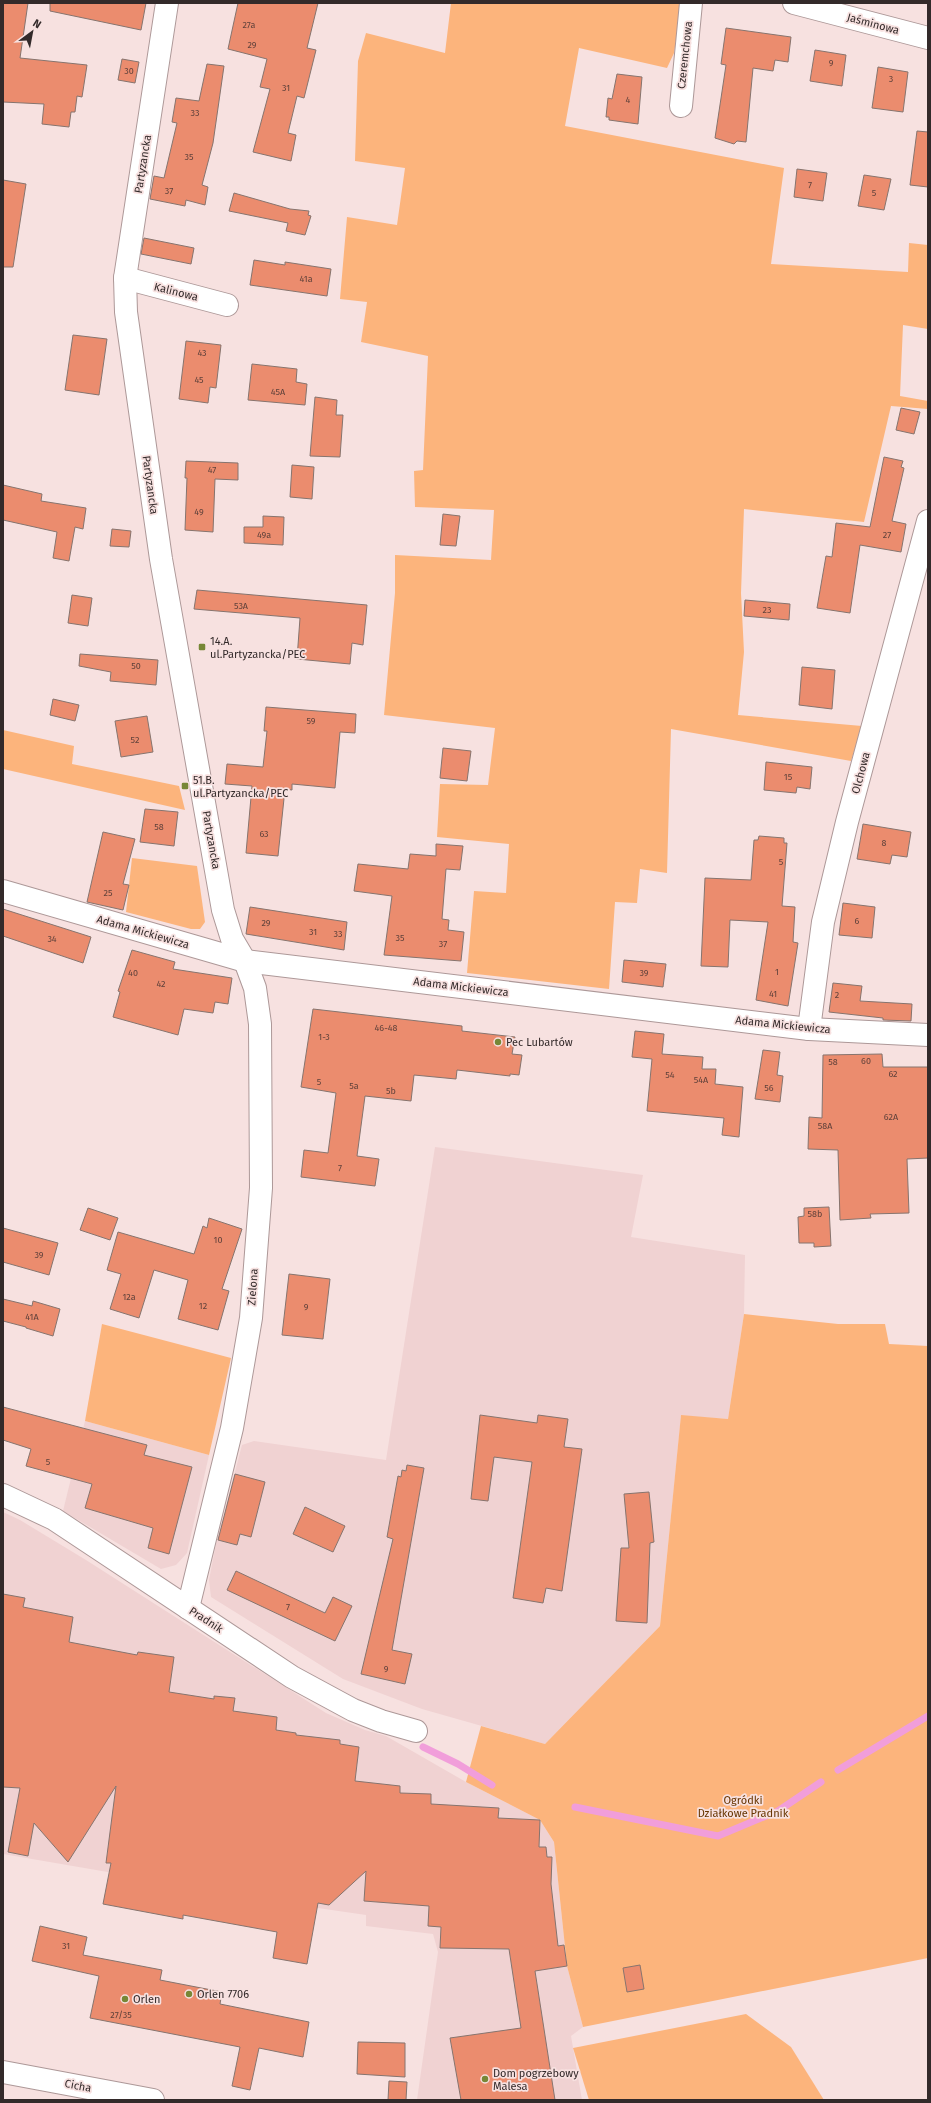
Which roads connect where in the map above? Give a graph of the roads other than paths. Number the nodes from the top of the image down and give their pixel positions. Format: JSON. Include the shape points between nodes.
{"nodes":[{"id":1,"x":167,"y":3,"type":"edge"},
{"id":2,"x":691,"y":3,"type":"edge"},
{"id":3,"x":794,"y":3,"type":"edge"},
{"id":4,"x":928,"y":38,"type":"edge"},
{"id":5,"x":680,"y":106,"type":"dead end"},
{"id":6,"x":125,"y":278,"type":"junction"},
{"id":7,"x":227,"y":305,"type":"dead end"},
{"id":8,"x":928,"y":521,"type":"edge"},
{"id":9,"x":3,"y":891,"type":"edge"},
{"id":10,"x":245,"y":961,"type":"junction"},
{"id":11,"x":809,"y":1029,"type":"junction"},
{"id":12,"x":928,"y":1035,"type":"edge"},
{"id":13,"x":3,"y":1495,"type":"edge"},
{"id":14,"x":188,"y":1608,"type":"junction"},
{"id":15,"x":416,"y":1731,"type":"dead end"},
{"id":16,"x":3,"y":2072,"type":"edge"},
{"id":17,"x":154,"y":2100,"type":"edge"}],
"edges":[{"from":1,"to":6,"type":"street","name":"Partyzancka"},
{"from":2,"to":5,"type":"street","name":"Czeremchowa"},
{"from":3,"to":4,"type":"street","name":"Jaśminowa"},
{"from":6,"to":7,"type":"street","name":"Kalinowa"},
{"from":6,"to":10,"type":"street","name":"Partyzancka","via":[[126,312],[161,559],[223,910],[232,939]]},
{"from":8,"to":11,"type":"street","name":"Olchowa","via":[[847,822],[823,922]]},
{"from":9,"to":10,"type":"street","name":"Adama Mickiewicza"},
{"from":10,"to":11,"type":"street","name":"Adama Mickiewicza"},
{"from":10,"to":14,"type":"street","name":"Zielona","via":[[255,988],[260,1024],[261,1188],[251,1318],[232,1428]]},
{"from":11,"to":12,"type":"street","name":"Adama Mickiewicza"},
{"from":13,"to":14,"type":"street","name":"Pradnik","via":[[54,1519]]},
{"from":14,"to":15,"type":"street","name":"Pradnik","via":[[292,1677],[381,1721]]},
{"from":16,"to":17,"type":"street","name":"Cicha"}]}
